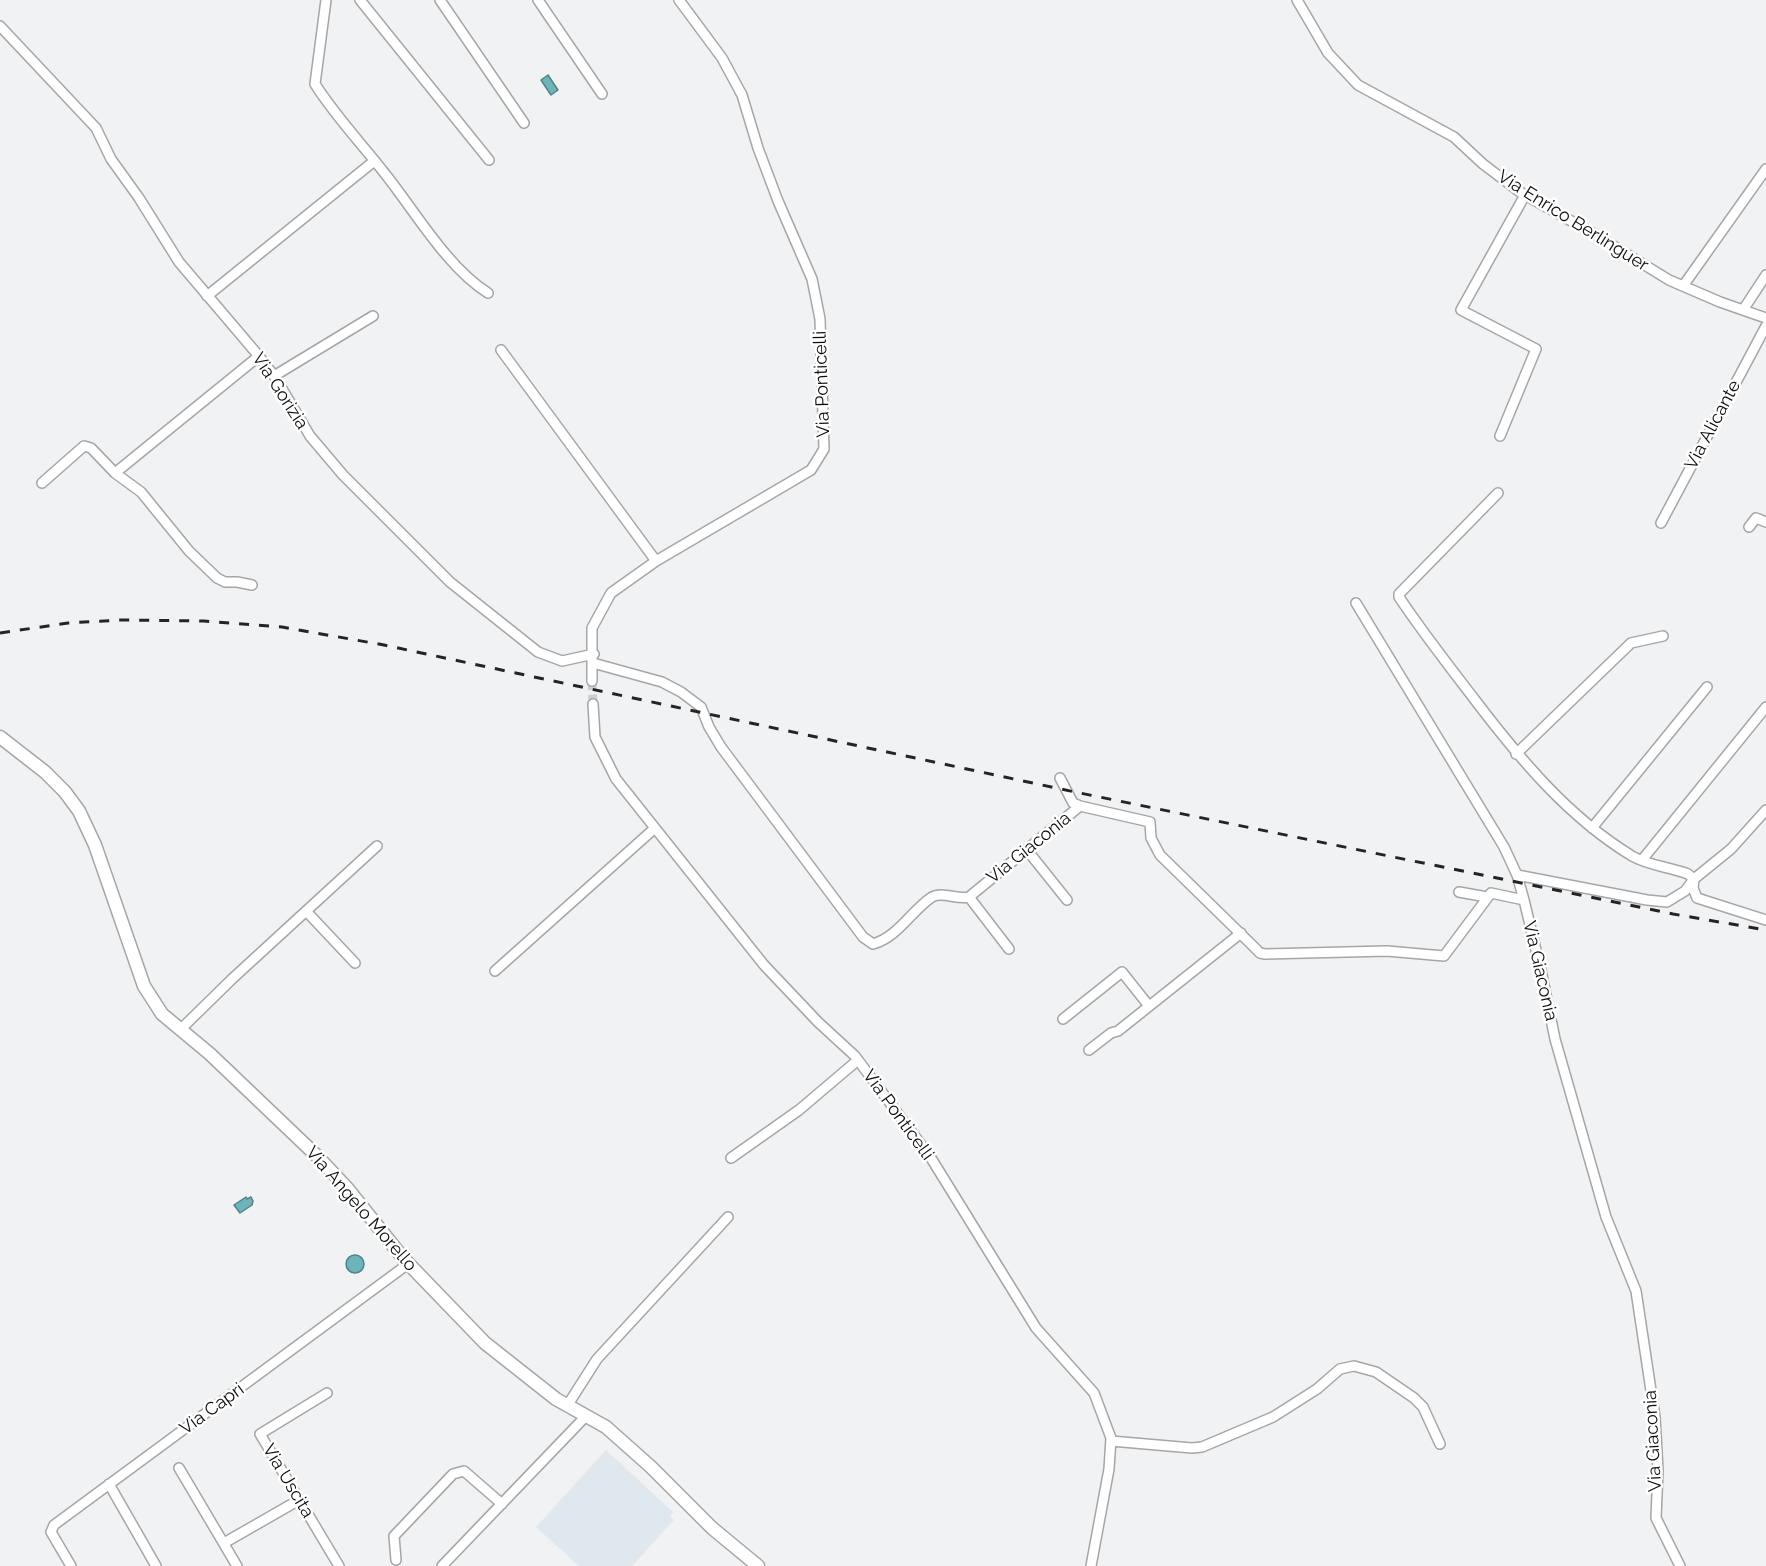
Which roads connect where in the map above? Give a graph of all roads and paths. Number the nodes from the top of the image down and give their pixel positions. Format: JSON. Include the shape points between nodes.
{"nodes":[{"id":1,"x":326,"y":0,"type":"edge"},
{"id":2,"x":360,"y":0,"type":"edge"},
{"id":3,"x":440,"y":0,"type":"edge"},
{"id":4,"x":538,"y":0,"type":"edge"},
{"id":5,"x":679,"y":0,"type":"edge"},
{"id":6,"x":1297,"y":0,"type":"edge"},
{"id":7,"x":0,"y":26,"type":"edge"},
{"id":8,"x":602,"y":94,"type":"dead end"},
{"id":9,"x":524,"y":123,"type":"dead end"},
{"id":10,"x":489,"y":159,"type":"dead end"},
{"id":11,"x":373,"y":162,"type":"dead end"},
{"id":12,"x":1766,"y":169,"type":"edge"},
{"id":13,"x":1526,"y":195,"type":"junction"},
{"id":14,"x":1766,"y":275,"type":"edge"},
{"id":15,"x":1683,"y":286,"type":"junction"},
{"id":16,"x":488,"y":293,"type":"dead end"},
{"id":17,"x":207,"y":296,"type":"junction"},
{"id":18,"x":1743,"y":310,"type":"junction"},
{"id":19,"x":373,"y":316,"type":"dead end"},
{"id":20,"x":1766,"y":318,"type":"edge"},
{"id":21,"x":1766,"y":326,"type":"edge"},
{"id":22,"x":501,"y":350,"type":"dead end"},
{"id":23,"x":259,"y":356,"type":"junction"},
{"id":24,"x":274,"y":376,"type":"junction"},
{"id":25,"x":1500,"y":436,"type":"dead end"},
{"id":26,"x":116,"y":473,"type":"junction"},
{"id":27,"x":42,"y":483,"type":"dead end"},
{"id":28,"x":1497,"y":492,"type":"dead end"},
{"id":29,"x":1766,"y":522,"type":"edge"},
{"id":30,"x":1661,"y":523,"type":"dead end"},
{"id":31,"x":1749,"y":527,"type":"dead end"},
{"id":32,"x":656,"y":561,"type":"junction"},
{"id":33,"x":252,"y":585,"type":"dead end"},
{"id":34,"x":1356,"y":603,"type":"dead end"},
{"id":35,"x":1664,"y":636,"type":"dead end"},
{"id":36,"x":593,"y":659,"type":"junction"},
{"id":37,"x":592,"y":681,"type":"tunnel mouth"},
{"id":38,"x":1707,"y":687,"type":"dead end"},
{"id":39,"x":593,"y":704,"type":"tunnel mouth"},
{"id":40,"x":1766,"y":708,"type":"edge"},
{"id":41,"x":0,"y":737,"type":"edge"},
{"id":42,"x":1516,"y":754,"type":"junction"},
{"id":43,"x":1060,"y":778,"type":"dead end"},
{"id":44,"x":1080,"y":806,"type":"junction"},
{"id":45,"x":1766,"y":810,"type":"edge"},
{"id":46,"x":654,"y":828,"type":"junction"},
{"id":47,"x":1592,"y":828,"type":"junction"},
{"id":48,"x":377,"y":846,"type":"dead end"},
{"id":49,"x":1028,"y":850,"type":"junction"},
{"id":50,"x":1641,"y":860,"type":"junction"},
{"id":51,"x":1517,"y":875,"type":"junction"},
{"id":52,"x":1695,"y":879,"type":"junction"},
{"id":53,"x":1459,"y":892,"type":"dead end"},
{"id":54,"x":969,"y":897,"type":"junction"},
{"id":55,"x":1487,"y":897,"type":"junction"},
{"id":56,"x":1066,"y":900,"type":"dead end"},
{"id":57,"x":1524,"y":900,"type":"junction"},
{"id":58,"x":306,"y":911,"type":"junction"},
{"id":59,"x":1766,"y":920,"type":"edge"},
{"id":60,"x":1241,"y":933,"type":"junction"},
{"id":61,"x":1009,"y":949,"type":"dead end"},
{"id":62,"x":354,"y":963,"type":"dead end"},
{"id":63,"x":495,"y":971,"type":"dead end"},
{"id":64,"x":1149,"y":1006,"type":"junction"},
{"id":65,"x":1063,"y":1019,"type":"dead end"},
{"id":66,"x":181,"y":1029,"type":"junction"},
{"id":67,"x":1089,"y":1050,"type":"dead end"},
{"id":68,"x":858,"y":1060,"type":"junction"},
{"id":69,"x":731,"y":1158,"type":"dead end"},
{"id":70,"x":728,"y":1217,"type":"dead end"},
{"id":71,"x":408,"y":1264,"type":"junction"},
{"id":72,"x":327,"y":1393,"type":"dead end"},
{"id":73,"x":567,"y":1406,"type":"junction"},
{"id":74,"x":586,"y":1416,"type":"junction"},
{"id":75,"x":1111,"y":1441,"type":"junction"},
{"id":76,"x":1440,"y":1444,"type":"dead end"},
{"id":77,"x":179,"y":1468,"type":"dead end"},
{"id":78,"x":109,"y":1484,"type":"junction"},
{"id":79,"x":299,"y":1500,"type":"junction"},
{"id":80,"x":502,"y":1504,"type":"junction"},
{"id":81,"x":224,"y":1543,"type":"junction"},
{"id":82,"x":396,"y":1560,"type":"dead end"},
{"id":83,"x":71,"y":1566,"type":"edge"},
{"id":84,"x":156,"y":1566,"type":"edge"},
{"id":85,"x":237,"y":1566,"type":"edge"},
{"id":86,"x":339,"y":1566,"type":"edge"},
{"id":87,"x":441,"y":1566,"type":"edge"},
{"id":88,"x":758,"y":1566,"type":"edge"},
{"id":89,"x":1091,"y":1566,"type":"edge"},
{"id":90,"x":1680,"y":1566,"type":"edge"}],
"edges":[{"from":1,"to":16,"type":"street","via":[[315,84],[456,267]]},
{"from":2,"to":10,"type":"street"},
{"from":3,"to":9,"type":"street"},
{"from":4,"to":8,"type":"street"},
{"from":5,"to":32,"type":"street","name":"Via Ponticelli","via":[[722,57],[742,95],[778,201],[813,279],[820,319],[824,449],[811,470]]},
{"from":6,"to":13,"type":"street","name":"Via Enrico Berlinguer","via":[[1328,53],[1358,85],[1454,138]]},
{"from":7,"to":17,"type":"street","name":"Via Gorizia","via":[[96,128],[111,159],[179,262]]},
{"from":11,"to":17,"type":"street"},
{"from":12,"to":15,"type":"street"},
{"from":13,"to":15,"type":"street","name":"Via Enrico Berlinguer"},
{"from":13,"to":25,"type":"street","via":[[1461,310],[1536,349]]},
{"from":14,"to":18,"type":"street"},
{"from":15,"to":18,"type":"street","name":"Via Enrico Berlinguer"},
{"from":17,"to":23,"type":"street","name":"Via Gorizia"},
{"from":18,"to":20,"type":"street","name":"Via Enrico Berlinguer"},
{"from":19,"to":24,"type":"street"},
{"from":21,"to":30,"type":"street","name":"Via Alicante"},
{"from":22,"to":32,"type":"street"},
{"from":23,"to":24,"type":"street","name":"Via Gorizia"},
{"from":23,"to":26,"type":"street"},
{"from":24,"to":36,"type":"street","name":"Via Gorizia","via":[[323,453],[450,582],[538,652],[562,661]]},
{"from":26,"to":27,"type":"street","via":[[84,446]]},
{"from":26,"to":33,"type":"street","via":[[141,492],[189,551],[217,578]]},
{"from":28,"to":42,"type":"street","via":[[1399,594],[1419,627]]},
{"from":29,"to":31,"type":"street","via":[[1756,518]]},
{"from":32,"to":36,"type":"street","name":"Via Ponticelli","via":[[611,593],[592,628]]},
{"from":34,"to":51,"type":"street","via":[[1504,847]]},
{"from":35,"to":42,"type":"street","via":[[1631,643]]},
{"from":36,"to":37,"type":"street","name":"Via Ponticelli"},
{"from":36,"to":54,"type":"street","via":[[662,682],[701,707],[721,747],[870,942],[883,939],[932,897]]},
{"from":38,"to":47,"type":"street"},
{"from":39,"to":46,"type":"street","name":"Via Ponticelli","via":[[595,737],[616,779]]},
{"from":40,"to":50,"type":"street"},
{"from":41,"to":66,"type":"street","name":"Via Angelo Morello","via":[[45,772],[79,811],[95,845],[144,986],[156,1007]]},
{"from":42,"to":47,"type":"street"},
{"from":43,"to":44,"type":"street","via":[[1072,803]]},
{"from":44,"to":49,"type":"street","name":"Via Giaconia"},
{"from":44,"to":60,"type":"street","name":"Via Giaconia","via":[[1150,822],[1151,838],[1160,855]]},
{"from":45,"to":52,"type":"street","via":[[1731,849]]},
{"from":46,"to":63,"type":"street"},
{"from":46,"to":68,"type":"street","name":"Via Ponticelli","via":[[764,965]]},
{"from":47,"to":50,"type":"street"},
{"from":48,"to":58,"type":"street"},
{"from":49,"to":54,"type":"street","name":"Via Giaconia"},
{"from":49,"to":56,"type":"street"},
{"from":50,"to":52,"type":"street"},
{"from":51,"to":52,"type":"street","via":[[1660,903],[1675,898]]},
{"from":51,"to":57,"type":"street"},
{"from":52,"to":59,"type":"street","via":[[1697,898]]},
{"from":53,"to":55,"type":"street"},
{"from":54,"to":61,"type":"street"},
{"from":55,"to":57,"type":"street","name":"Via Giaconia","via":[[1491,893]]},
{"from":55,"to":60,"type":"street","name":"Via Giaconia","via":[[1444,956],[1379,951],[1265,954]]},
{"from":57,"to":90,"type":"street","name":"Via Giaconia","via":[[1561,1062],[1606,1217],[1636,1291],[1655,1417],[1656,1518]]},
{"from":58,"to":62,"type":"street"},
{"from":58,"to":66,"type":"street"},
{"from":60,"to":64,"type":"street"},
{"from":64,"to":65,"type":"street","via":[[1122,972]]},
{"from":64,"to":67,"type":"street"},
{"from":66,"to":71,"type":"street","name":"Via Angelo Morello","via":[[318,1157]]},
{"from":68,"to":69,"type":"street","via":[[799,1110]]},
{"from":68,"to":75,"type":"street","name":"Via Ponticelli","via":[[931,1158],[1036,1328],[1094,1394]]},
{"from":70,"to":73,"type":"street","via":[[597,1359]]},
{"from":71,"to":73,"type":"street","name":"Via Angelo Morello","via":[[484,1343]]},
{"from":71,"to":78,"type":"street","name":"Via Capri"},
{"from":72,"to":79,"type":"street","name":"Via Uscita","via":[[260,1434]]},
{"from":73,"to":74,"type":"street","name":"Via Angelo Morello"},
{"from":74,"to":80,"type":"street"},
{"from":74,"to":88,"type":"street","name":"Via Angelo Morello","via":[[606,1427],[637,1454],[712,1528]]},
{"from":75,"to":76,"type":"street","via":[[1202,1447],[1273,1418],[1340,1369],[1354,1365],[1376,1371],[1414,1398],[1423,1407]]},
{"from":75,"to":89,"type":"street","name":"Via Ponticelli"},
{"from":77,"to":81,"type":"street"},
{"from":78,"to":83,"type":"street","name":"Via Capri","via":[[51,1528]]},
{"from":78,"to":84,"type":"street"},
{"from":79,"to":81,"type":"street"},
{"from":79,"to":86,"type":"street","name":"Via Uscita"},
{"from":80,"to":82,"type":"street","via":[[464,1471],[458,1471],[394,1536]]},
{"from":80,"to":87,"type":"street"},
{"from":81,"to":85,"type":"street"}]}
